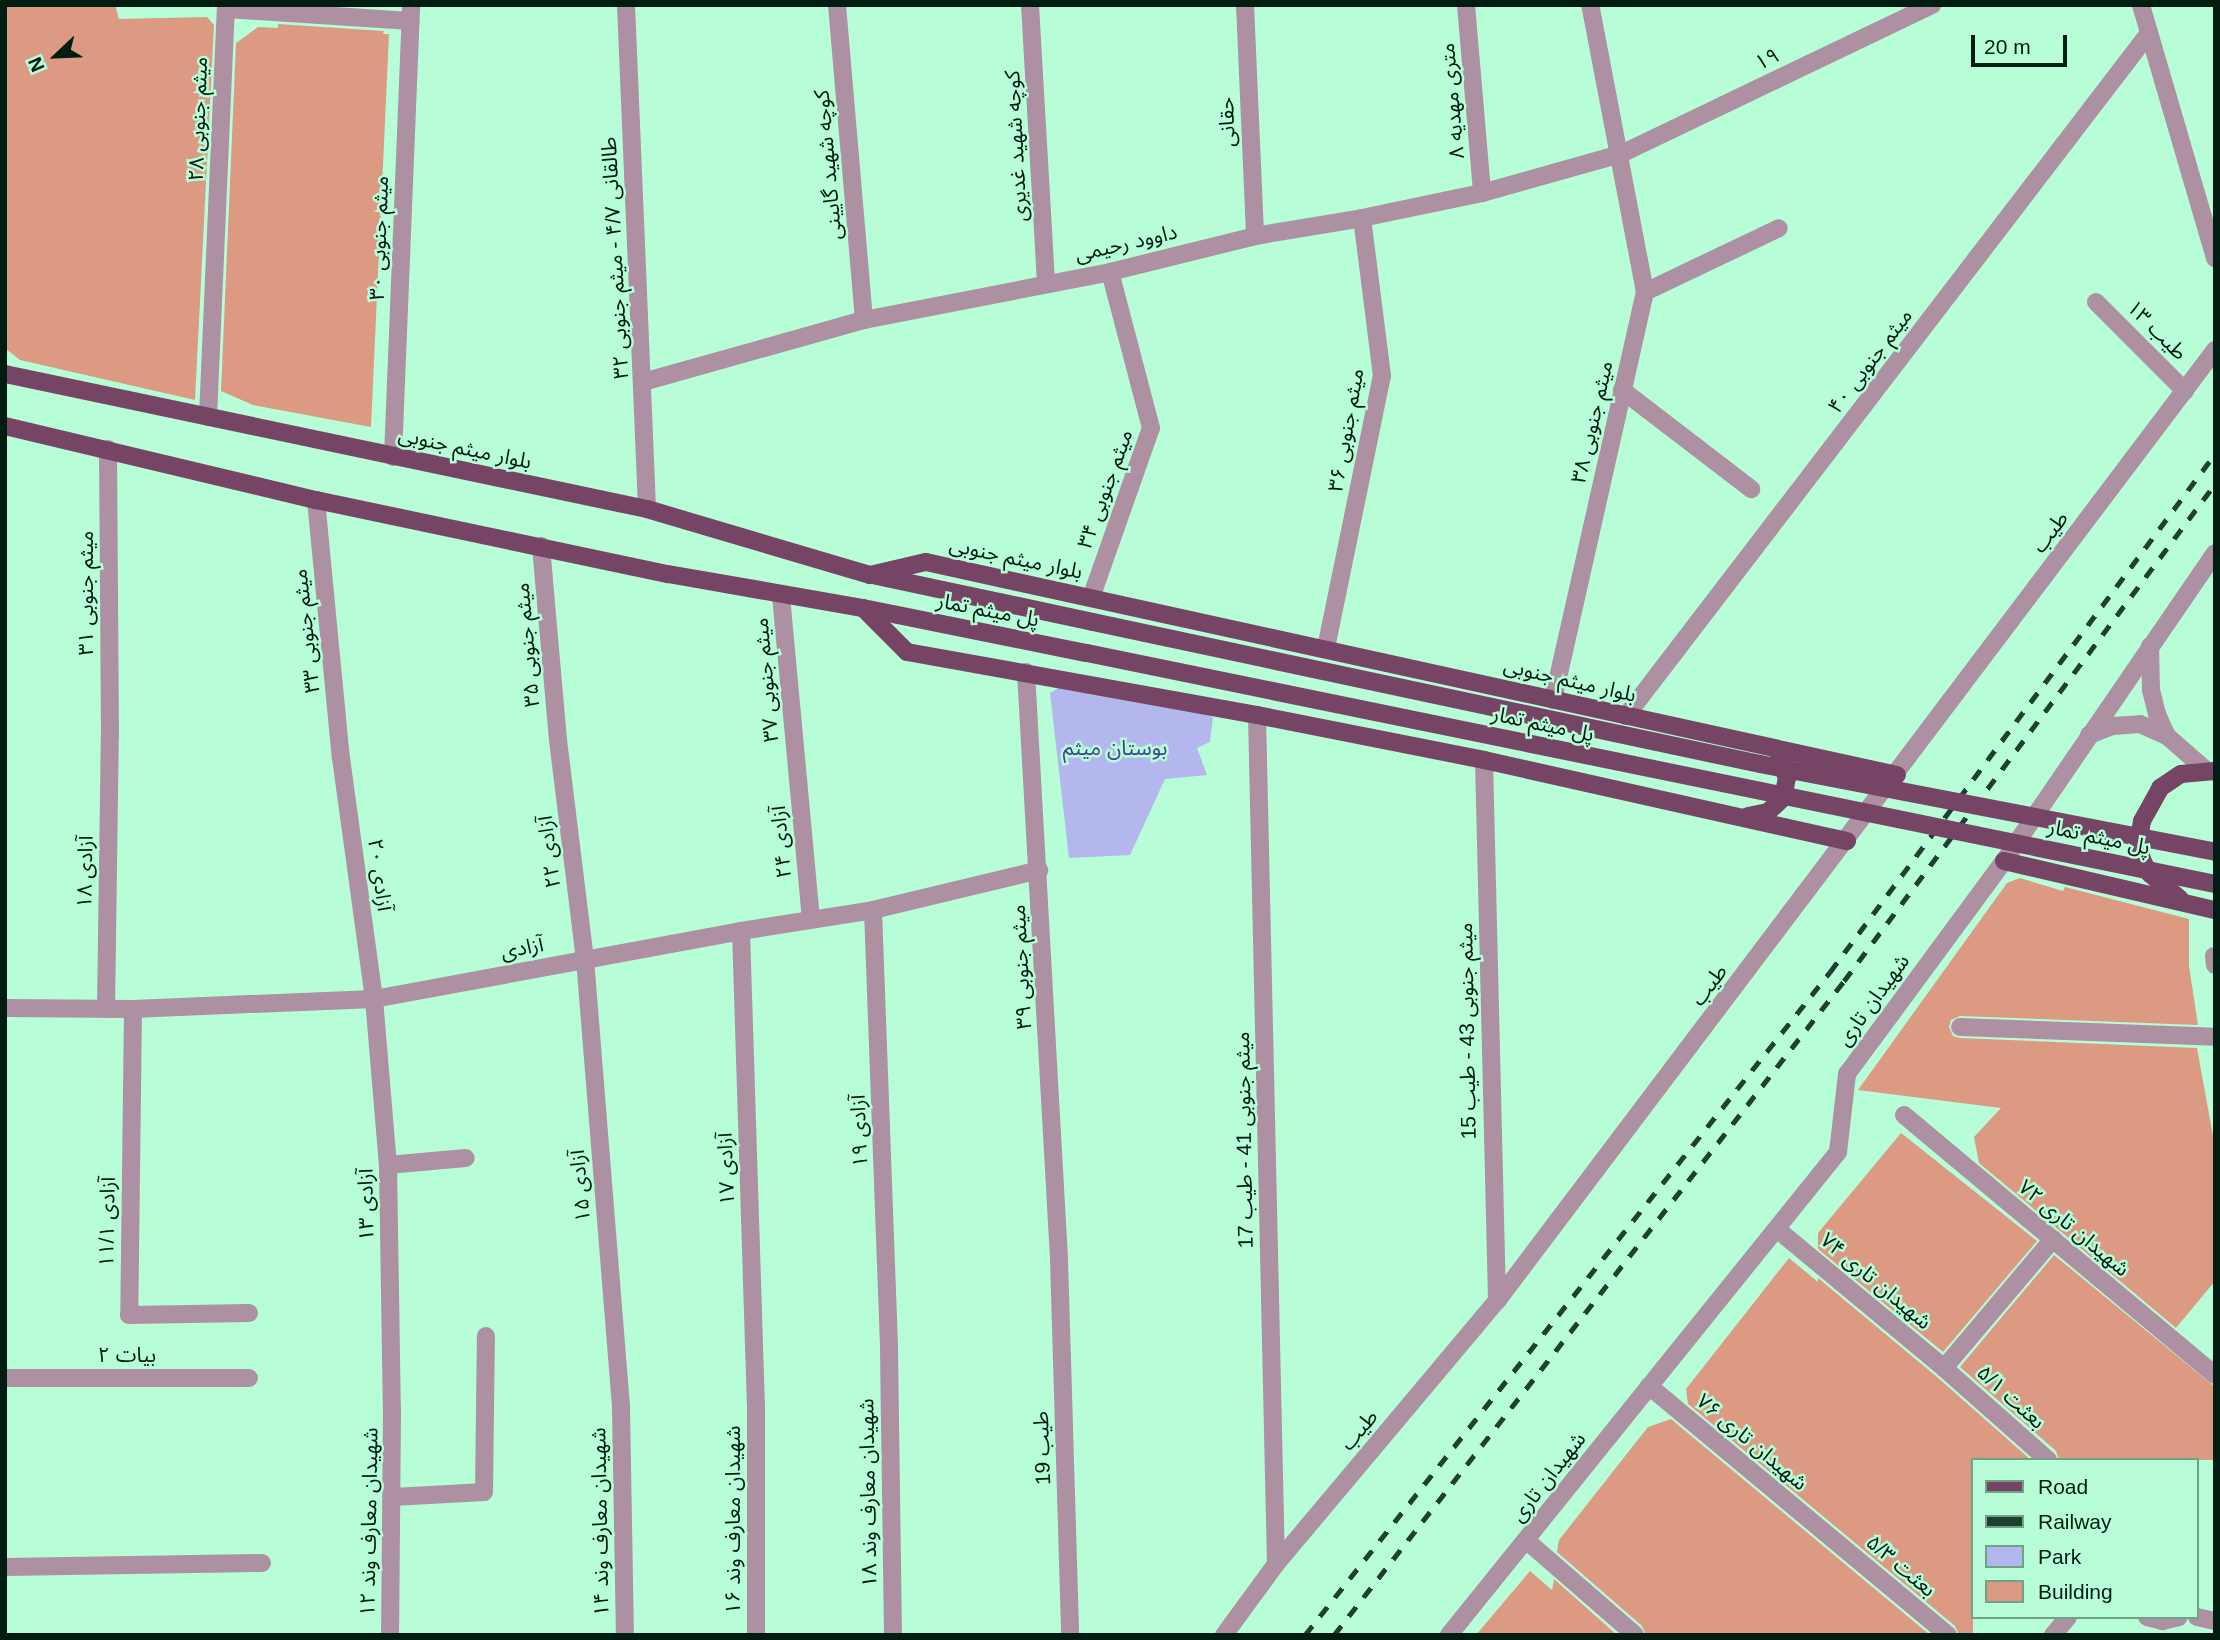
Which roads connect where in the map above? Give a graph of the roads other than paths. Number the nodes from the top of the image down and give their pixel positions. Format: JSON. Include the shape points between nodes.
{"nodes":[{"id":1,"x":626,"y":5,"type":"edge"},
{"id":2,"x":836,"y":5,"type":"edge"},
{"id":3,"x":1030,"y":5,"type":"edge"},
{"id":4,"x":1245,"y":5,"type":"edge"},
{"id":5,"x":1466,"y":5,"type":"edge"},
{"id":6,"x":1590,"y":5,"type":"edge"},
{"id":7,"x":1932,"y":5,"type":"edge"},
{"id":8,"x":2141,"y":5,"type":"edge"},
{"id":9,"x":411,"y":13,"type":"edge"},
{"id":10,"x":2149,"y":33,"type":"junction"},
{"id":11,"x":1621,"y":154,"type":"junction"},
{"id":12,"x":1482,"y":193,"type":"junction"},
{"id":13,"x":1362,"y":218,"type":"junction"},
{"id":14,"x":1779,"y":228,"type":"dead end"},
{"id":15,"x":1255,"y":236,"type":"junction"},
{"id":16,"x":2215,"y":258,"type":"edge"},
{"id":17,"x":1110,"y":272,"type":"junction"},
{"id":18,"x":1046,"y":283,"type":"junction"},
{"id":19,"x":1645,"y":292,"type":"junction"},
{"id":20,"x":2096,"y":302,"type":"dead end"},
{"id":21,"x":864,"y":320,"type":"junction"},
{"id":22,"x":2215,"y":351,"type":"edge"},
{"id":23,"x":5,"y":374,"type":"edge"},
{"id":24,"x":643,"y":382,"type":"junction"},
{"id":25,"x":1622,"y":390,"type":"junction"},
{"id":26,"x":2185,"y":391,"type":"junction"},
{"id":27,"x":208,"y":417,"type":"junction"},
{"id":28,"x":5,"y":426,"type":"edge"},
{"id":29,"x":108,"y":449,"type":"junction"},
{"id":30,"x":393,"y":457,"type":"junction"},
{"id":31,"x":1751,"y":489,"type":"dead end"},
{"id":32,"x":316,"y":500,"type":"junction"},
{"id":33,"x":647,"y":509,"type":"junction"},
{"id":34,"x":541,"y":546,"type":"junction"},
{"id":35,"x":2215,"y":553,"type":"edge"},
{"id":36,"x":870,"y":575,"type":"junction"},
{"id":37,"x":781,"y":596,"type":"junction"},
{"id":38,"x":1091,"y":598,"type":"junction"},
{"id":39,"x":863,"y":608,"type":"junction"},
{"id":40,"x":2150,"y":646,"type":"junction"},
{"id":41,"x":1326,"y":648,"type":"junction"},
{"id":42,"x":1026,"y":672,"type":"junction"},
{"id":43,"x":1553,"y":699,"type":"junction"},
{"id":44,"x":1257,"y":715,"type":"junction"},
{"id":45,"x":1626,"y":716,"type":"junction"},
{"id":46,"x":2089,"y":735,"type":"junction"},
{"id":47,"x":110,"y":736,"type":"joint"},
{"id":48,"x":2167,"y":736,"type":"junction"},
{"id":49,"x":558,"y":740,"type":"joint"},
{"id":50,"x":1766,"y":745,"type":"junction"},
{"id":51,"x":341,"y":758,"type":"joint"},
{"id":52,"x":796,"y":760,"type":"joint"},
{"id":53,"x":1484,"y":760,"type":"junction"},
{"id":54,"x":2210,"y":771,"type":"edge"},
{"id":55,"x":1896,"y":775,"type":"junction"},
{"id":56,"x":1748,"y":816,"type":"junction"},
{"id":57,"x":1847,"y":841,"type":"junction"},
{"id":58,"x":2215,"y":852,"type":"edge"},
{"id":59,"x":2004,"y":860,"type":"junction"},
{"id":60,"x":1039,"y":870,"type":"junction"},
{"id":61,"x":2215,"y":884,"type":"edge"},
{"id":62,"x":2190,"y":905,"type":"junction"},
{"id":63,"x":873,"y":910,"type":"junction"},
{"id":64,"x":2215,"y":910,"type":"edge"},
{"id":65,"x":811,"y":919,"type":"junction"},
{"id":66,"x":741,"y":931,"type":"junction"},
{"id":67,"x":2214,"y":956,"type":"edge"},
{"id":68,"x":585,"y":959,"type":"junction"},
{"id":69,"x":2215,"y":965,"type":"edge"},
{"id":70,"x":374,"y":999,"type":"junction"},
{"id":71,"x":5,"y":1008,"type":"edge"},
{"id":72,"x":106,"y":1009,"type":"junction"},
{"id":73,"x":133,"y":1009,"type":"junction"},
{"id":74,"x":1960,"y":1027,"type":"dead end"},
{"id":75,"x":2215,"y":1037,"type":"edge"},
{"id":76,"x":1904,"y":1115,"type":"dead end"},
{"id":77,"x":466,"y":1158,"type":"dead end"},
{"id":78,"x":388,"y":1165,"type":"junction"},
{"id":79,"x":1778,"y":1230,"type":"junction"},
{"id":80,"x":2053,"y":1240,"type":"junction"},
{"id":81,"x":1059,"y":1259,"type":"joint"},
{"id":82,"x":1497,"y":1301,"type":"junction"},
{"id":83,"x":249,"y":1312,"type":"dead end"},
{"id":84,"x":486,"y":1336,"type":"dead end"},
{"id":85,"x":889,"y":1350,"type":"joint"},
{"id":86,"x":1944,"y":1368,"type":"junction"},
{"id":87,"x":2215,"y":1375,"type":"edge"},
{"id":88,"x":5,"y":1378,"type":"edge"},
{"id":89,"x":249,"y":1378,"type":"dead end"},
{"id":90,"x":1649,"y":1386,"type":"junction"},
{"id":91,"x":756,"y":1405,"type":"joint"},
{"id":92,"x":621,"y":1409,"type":"joint"},
{"id":93,"x":393,"y":1410,"type":"joint"},
{"id":94,"x":2046,"y":1458,"type":"edge"},
{"id":95,"x":393,"y":1497,"type":"junction"},
{"id":96,"x":1825,"y":1533,"type":"joint"},
{"id":97,"x":1527,"y":1541,"type":"junction"},
{"id":98,"x":262,"y":1563,"type":"dead end"},
{"id":99,"x":1276,"y":1564,"type":"junction"},
{"id":100,"x":5,"y":1567,"type":"edge"},
{"id":101,"x":2066,"y":1619,"type":"edge"},
{"id":102,"x":390,"y":1635,"type":"edge"},
{"id":103,"x":625,"y":1635,"type":"edge"},
{"id":104,"x":756,"y":1635,"type":"edge"},
{"id":105,"x":893,"y":1635,"type":"edge"},
{"id":106,"x":1070,"y":1635,"type":"edge"},
{"id":107,"x":1224,"y":1635,"type":"edge"},
{"id":108,"x":1449,"y":1635,"type":"edge"},
{"id":109,"x":1636,"y":1635,"type":"edge"},
{"id":110,"x":1948,"y":1635,"type":"edge"},
{"id":111,"x":2053,"y":1635,"type":"edge"}],
"edges":[{"from":1,"to":24,"type":"street","name":"طالقانی ۴/۷ - میثم جنوبی ۳۲"},
{"from":2,"to":21,"type":"street","name":"کوچه شهید گایینی"},
{"from":3,"to":18,"type":"street","name":"کوچه شهید غدیری"},
{"from":4,"to":15,"type":"street","name":"حقانی"},
{"from":5,"to":12,"type":"street","name":"۸ متری مهدیه"},
{"from":6,"to":11,"type":"street","name":"میثم جنوبی ۳۸"},
{"from":7,"to":11,"type":"street","name":"۱۹"},
{"from":8,"to":10,"type":"street"},
{"from":9,"to":27,"type":"street","name":"میثم جنوبی ۲۸","via":[[226,9]]},
{"from":9,"to":30,"type":"street","name":"میثم جنوبی ۳۰"},
{"from":10,"to":16,"type":"street"},
{"from":10,"to":45,"type":"street","name":"میثم جنوبی ۴۰"},
{"from":11,"to":12,"type":"street","name":"داوود رحیمی"},
{"from":11,"to":19,"type":"street","name":"میثم جنوبی ۳۸"},
{"from":12,"to":13,"type":"street","name":"داوود رحیمی"},
{"from":13,"to":15,"type":"street","name":"داوود رحیمی"},
{"from":13,"to":41,"type":"street","name":"میثم جنوبی ۳۶","via":[[1382,376]]},
{"from":14,"to":19,"type":"street"},
{"from":15,"to":17,"type":"street","name":"داوود رحیمی"},
{"from":17,"to":18,"type":"street","name":"داوود رحیمی"},
{"from":17,"to":38,"type":"street","name":"میثم جنوبی ۳۴","via":[[1151,428]]},
{"from":18,"to":21,"type":"street","name":"داوود رحیمی"},
{"from":19,"to":25,"type":"street","name":"میثم جنوبی ۳۸"},
{"from":20,"to":26,"type":"street","name":"طیب ۱۳"},
{"from":21,"to":24,"type":"street","name":"داوود رحیمی"},
{"from":22,"to":26,"type":"street","name":"طیب"},
{"from":23,"to":27,"type":"main road","name":"بلوار میثم جنوبی"},
{"from":24,"to":33,"type":"street","name":"طالقانی ۴/۷ - میثم جنوبی ۳۲"},
{"from":25,"to":31,"type":"street"},
{"from":25,"to":43,"type":"street","name":"میثم جنوبی ۳۸"},
{"from":26,"to":55,"type":"street","name":"طیب"},
{"from":27,"to":30,"type":"main road","name":"بلوار میثم جنوبی"},
{"from":28,"to":29,"type":"main road"},
{"from":29,"to":32,"type":"main road"},
{"from":29,"to":47,"type":"street","name":"میثم جنوبی ۳۱"},
{"from":30,"to":33,"type":"main road","name":"بلوار میثم جنوبی"},
{"from":32,"to":34,"type":"main road"},
{"from":32,"to":51,"type":"street","name":"میثم جنوبی ۳۳"},
{"from":33,"to":36,"type":"main road","name":"بلوار میثم جنوبی"},
{"from":34,"to":37,"type":"main road"},
{"from":34,"to":49,"type":"street","name":"میثم جنوبی ۳۵"},
{"from":35,"to":40,"type":"street","name":"شهیدان تاری"},
{"from":36,"to":38,"type":"main road","name":"بلوار میثم جنوبی","via":[[926,562]]},
{"from":36,"to":58,"type":"main road","name":"پل میثم تمار","bridge":true,"via":[[1747,762]]},
{"from":37,"to":39,"type":"main road"},
{"from":37,"to":52,"type":"street","name":"میثم جنوبی ۳۷"},
{"from":38,"to":41,"type":"main road","name":"بلوار میثم جنوبی"},
{"from":39,"to":42,"type":"main road","via":[[907,652]]},
{"from":39,"to":61,"type":"main road","name":"پل میثم تمار","bridge":true},
{"from":40,"to":46,"type":"street","name":"شهیدان تاری"},
{"from":40,"to":48,"type":"street","via":[[2151,690]]},
{"from":41,"to":43,"type":"main road","name":"بلوار میثم جنوبی"},
{"from":42,"to":44,"type":"main road"},
{"from":42,"to":60,"type":"street","name":"میثم جنوبی ۳۹"},
{"from":43,"to":45,"type":"main road","name":"بلوار میثم جنوبی"},
{"from":44,"to":53,"type":"main road"},
{"from":44,"to":99,"type":"street","name":"میثم جنوبی 41 - طیب 17"},
{"from":45,"to":50,"type":"main road","name":"بلوار میثم جنوبی"},
{"from":46,"to":48,"type":"street","via":[[2113,726],[2140,724]]},
{"from":46,"to":59,"type":"street","name":"شهیدان تاری"},
{"from":47,"to":72,"type":"street","name":"آزادی ۱۸"},
{"from":48,"to":54,"type":"street"},
{"from":49,"to":68,"type":"street","name":"آزادی ۲۲"},
{"from":50,"to":55,"type":"main road","name":"بلوار میثم جنوبی"},
{"from":50,"to":56,"type":"main road","via":[[1781,759],[1787,778],[1783,797],[1768,812]]},
{"from":51,"to":70,"type":"street","name":"آزادی ۲۰"},
{"from":52,"to":65,"type":"street","name":"آزادی ۲۴"},
{"from":53,"to":56,"type":"main road"},
{"from":53,"to":82,"type":"street","name":"میثم جنوبی 43 - طیب 15"},
{"from":54,"to":62,"type":"main road","via":[[2181,774],[2160,788],[2142,821],[2138,846],[2151,874]]},
{"from":55,"to":57,"type":"street","name":"طیب"},
{"from":56,"to":57,"type":"main road"},
{"from":57,"to":82,"type":"street","name":"طیب"},
{"from":59,"to":62,"type":"main road"},
{"from":59,"to":79,"type":"street","name":"شهیدان تاری","via":[[1847,1074],[1838,1152]]},
{"from":60,"to":63,"type":"street","name":"آزادی"},
{"from":60,"to":81,"type":"street","name":"میثم جنوبی ۳۹"},
{"from":62,"to":64,"type":"main road"},
{"from":63,"to":65,"type":"street","name":"آزادی"},
{"from":63,"to":85,"type":"street","name":"آزادی ۱۹"},
{"from":65,"to":66,"type":"street","name":"آزادی"},
{"from":66,"to":68,"type":"street","name":"آزادی"},
{"from":66,"to":91,"type":"street","name":"آزادی ۱۷"},
{"from":67,"to":69,"type":"street"},
{"from":68,"to":70,"type":"street","name":"آزادی"},
{"from":68,"to":92,"type":"street","name":"آزادی ۱۵"},
{"from":70,"to":73,"type":"street","name":"آزادی"},
{"from":70,"to":78,"type":"street","name":"آزادی ۱۳"},
{"from":71,"to":72,"type":"street","name":"آزادی"},
{"from":72,"to":73,"type":"street","name":"آزادی"},
{"from":73,"to":83,"type":"street","name":"آزادی ۱۱/۱","via":[[128,1315]]},
{"from":74,"to":75,"type":"street"},
{"from":76,"to":80,"type":"street","name":"شهیدان تاری ۷۲"},
{"from":77,"to":78,"type":"street"},
{"from":78,"to":93,"type":"street","name":"آزادی ۱۳"},
{"from":79,"to":86,"type":"street","name":"شهیدان تاری ۷۴"},
{"from":79,"to":90,"type":"street","name":"شهیدان تاری"},
{"from":80,"to":86,"type":"street"},
{"from":80,"to":87,"type":"street","name":"شهیدان تاری ۷۲"},
{"from":81,"to":106,"type":"street","name":"طیب 19"},
{"from":82,"to":99,"type":"street","name":"طیب"},
{"from":84,"to":95,"type":"street","via":[[484,1492]]},
{"from":85,"to":105,"type":"street","name":"شهیدان معارف وند ۱۸"},
{"from":86,"to":94,"type":"street","name":"بعثت ۵/۱"},
{"from":88,"to":89,"type":"street","name":"بیات ۲"},
{"from":90,"to":96,"type":"street","name":"شهیدان تاری ۷۶"},
{"from":90,"to":97,"type":"street","name":"شهیدان تاری"},
{"from":91,"to":104,"type":"street","name":"شهیدان معارف وند ۱۶"},
{"from":92,"to":103,"type":"street","name":"شهیدان معارف وند ۱۴"},
{"from":93,"to":95,"type":"street","name":"شهیدان معارف وند ۱۲"},
{"from":95,"to":102,"type":"street","name":"شهیدان معارف وند ۱۲"},
{"from":96,"to":110,"type":"street","name":"بعثت ۵/۳"},
{"from":97,"to":108,"type":"street","name":"شهیدان تاری"},
{"from":97,"to":109,"type":"street"},
{"from":98,"to":100,"type":"street"},
{"from":99,"to":107,"type":"street","name":"طیب"},
{"from":101,"to":111,"type":"street"}]}
